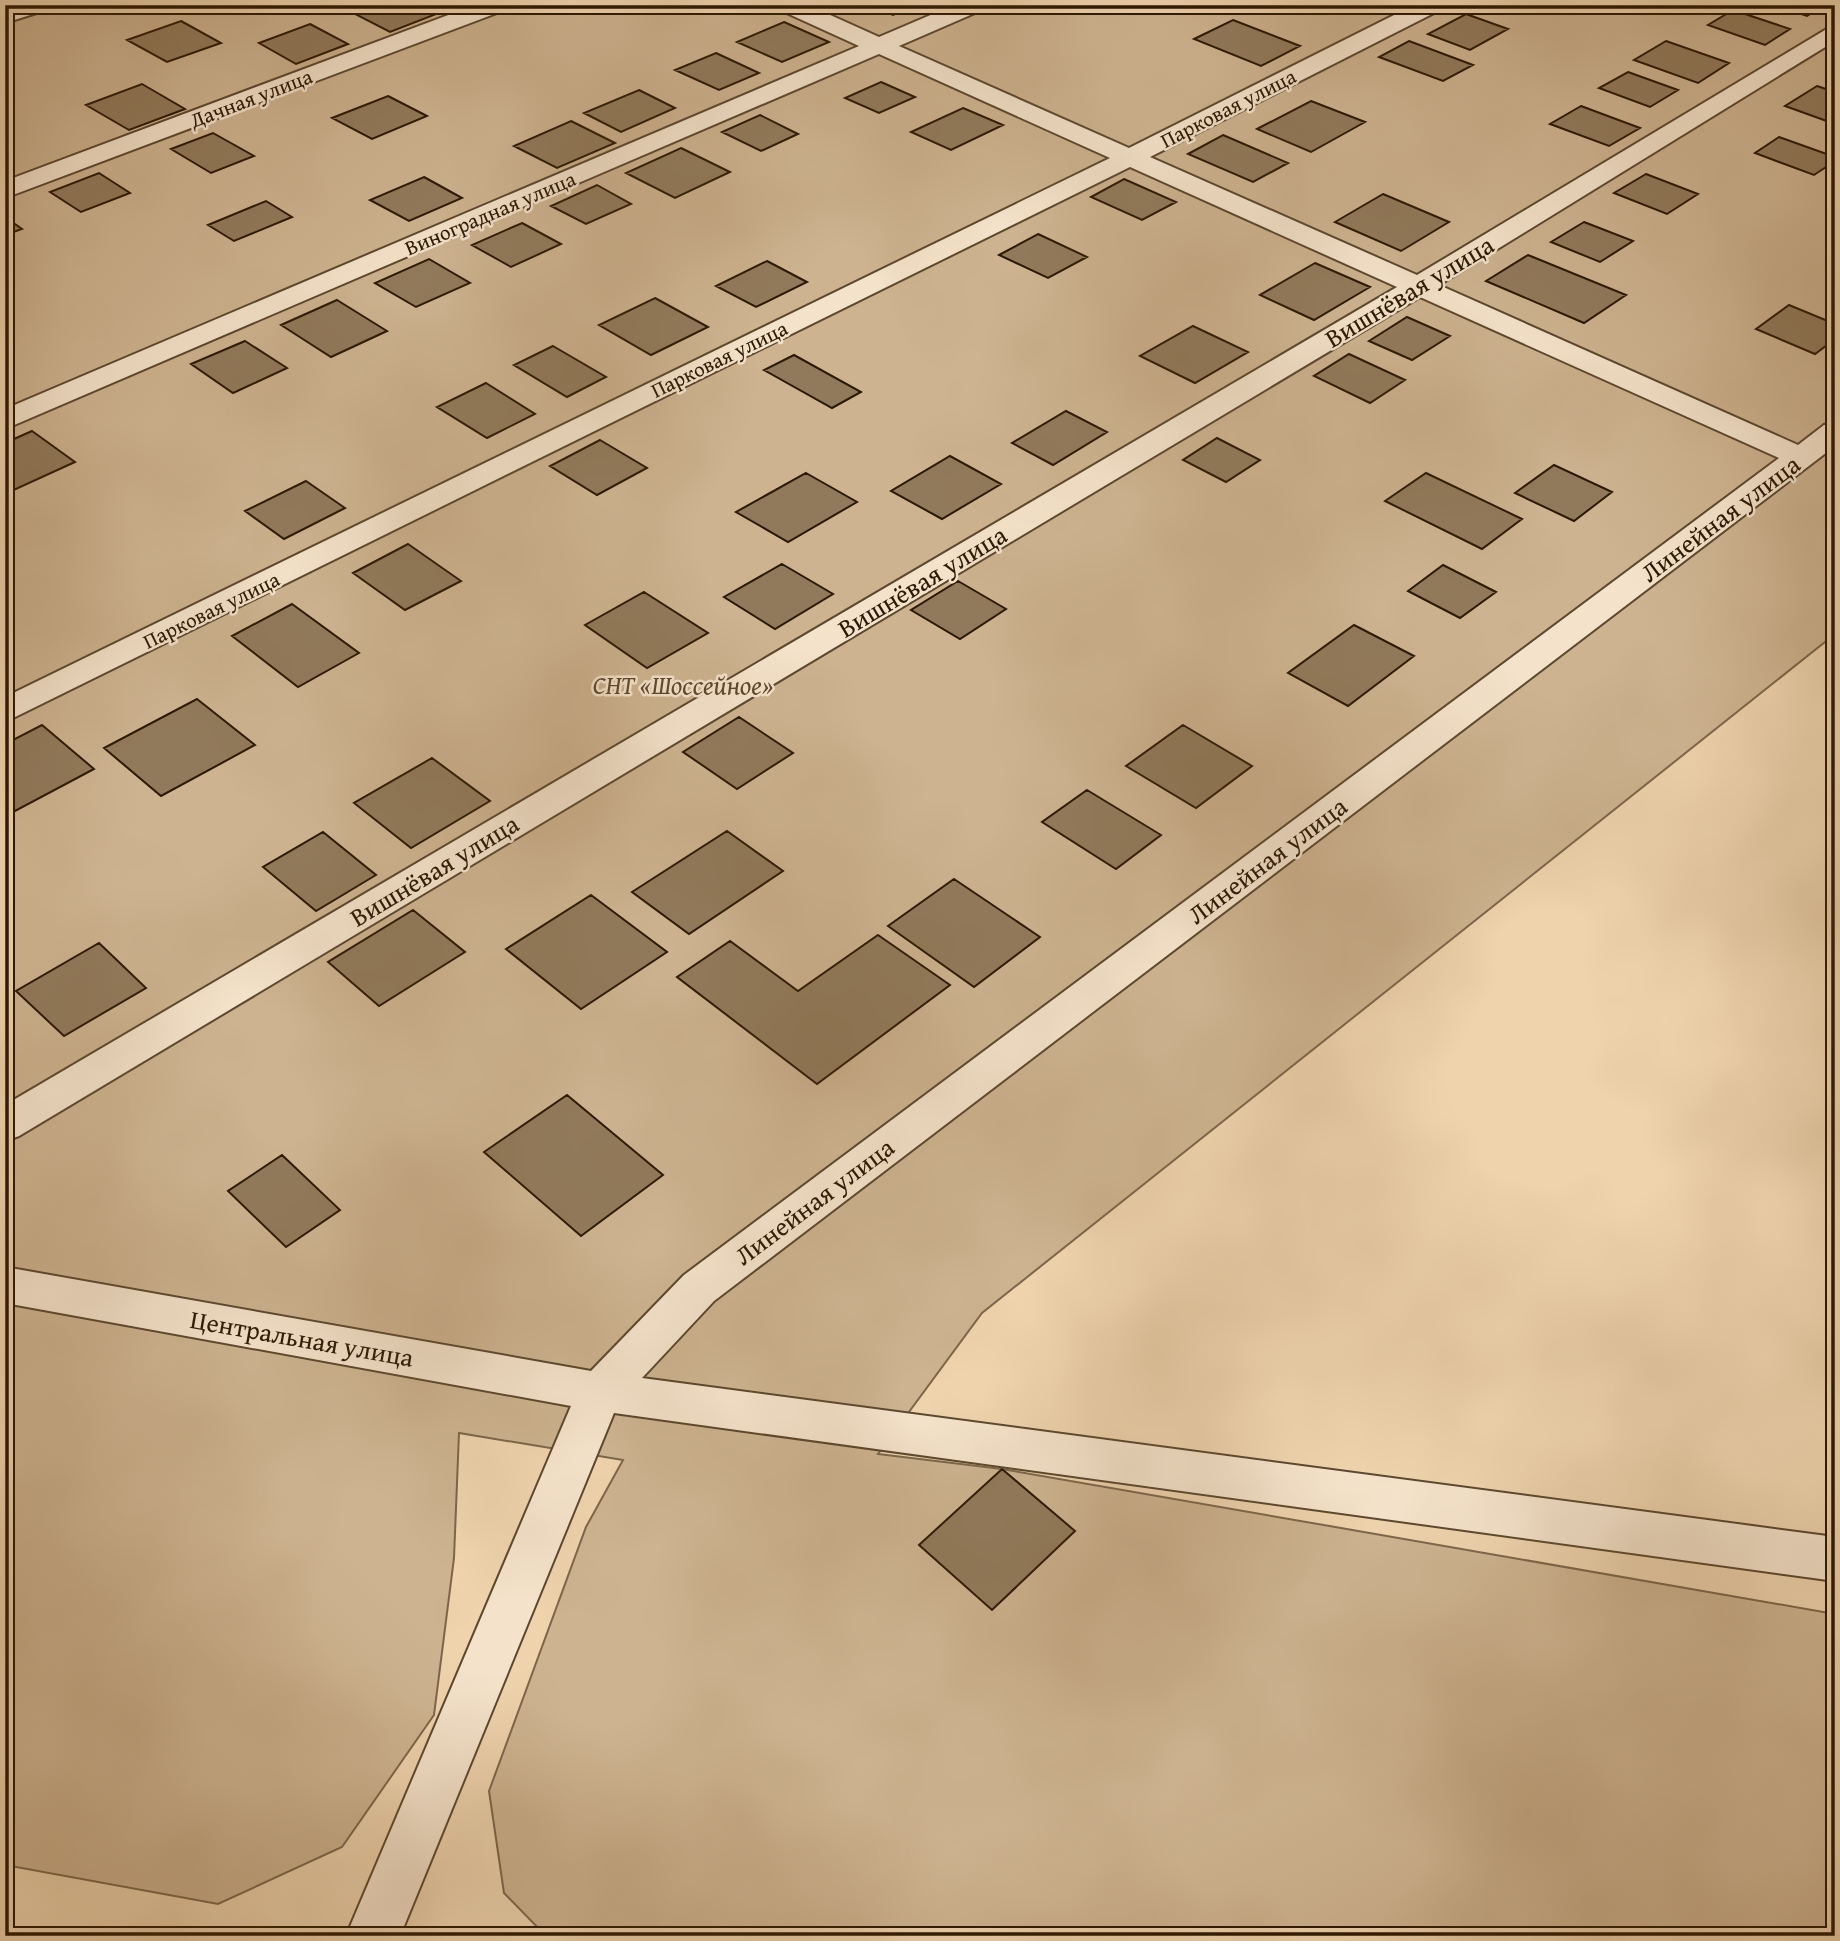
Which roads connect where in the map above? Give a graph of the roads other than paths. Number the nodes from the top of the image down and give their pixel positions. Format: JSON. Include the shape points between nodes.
{"nodes":[{"id":1,"x":38,"y":5,"type":"edge"},
{"id":2,"x":497,"y":5,"type":"edge"},
{"id":3,"x":788,"y":5,"type":"edge"},
{"id":4,"x":974,"y":5,"type":"edge"},
{"id":5,"x":1432,"y":5,"type":"edge"},
{"id":6,"x":5,"y":16,"type":"edge"},
{"id":7,"x":1835,"y":31,"type":"edge"},
{"id":8,"x":879,"y":47,"type":"junction"},
{"id":9,"x":1127,"y":159,"type":"junction"},
{"id":10,"x":5,"y":190,"type":"edge"},
{"id":11,"x":1417,"y":287,"type":"junction"},
{"id":12,"x":5,"y":420,"type":"edge"},
{"id":13,"x":1835,"y":431,"type":"edge"},
{"id":14,"x":1801,"y":457,"type":"junction"},
{"id":15,"x":5,"y":711,"type":"edge"},
{"id":16,"x":5,"y":1125,"type":"edge"},
{"id":17,"x":5,"y":1284,"type":"edge"},
{"id":18,"x":600,"y":1392,"type":"junction"},
{"id":19,"x":1835,"y":1559,"type":"edge"},
{"id":20,"x":373,"y":1936,"type":"edge"}],
"edges":[{"from":1,"to":6,"type":"street"},
{"from":2,"to":10,"type":"street","name":"Дачная улица"},
{"from":3,"to":8,"type":"street"},
{"from":4,"to":8,"type":"street","name":"Виноградная улица"},
{"from":5,"to":9,"type":"street","name":"Парковая улица"},
{"from":7,"to":11,"type":"street","name":"Вишнёвая улица"},
{"from":8,"to":9,"type":"street"},
{"from":8,"to":12,"type":"street","name":"Виноградная улица"},
{"from":9,"to":11,"type":"street"},
{"from":9,"to":15,"type":"street","name":"Парковая улица"},
{"from":11,"to":14,"type":"street"},
{"from":11,"to":16,"type":"street","name":"Вишнёвая улица"},
{"from":13,"to":14,"type":"street","name":"Линейная улица"},
{"from":14,"to":18,"type":"street","name":"Линейная улица","via":[[699,1288]]},
{"from":17,"to":18,"type":"street","name":"Центральная улица"},
{"from":18,"to":19,"type":"street","name":"Центральная улица"},
{"from":18,"to":20,"type":"street"}]}
